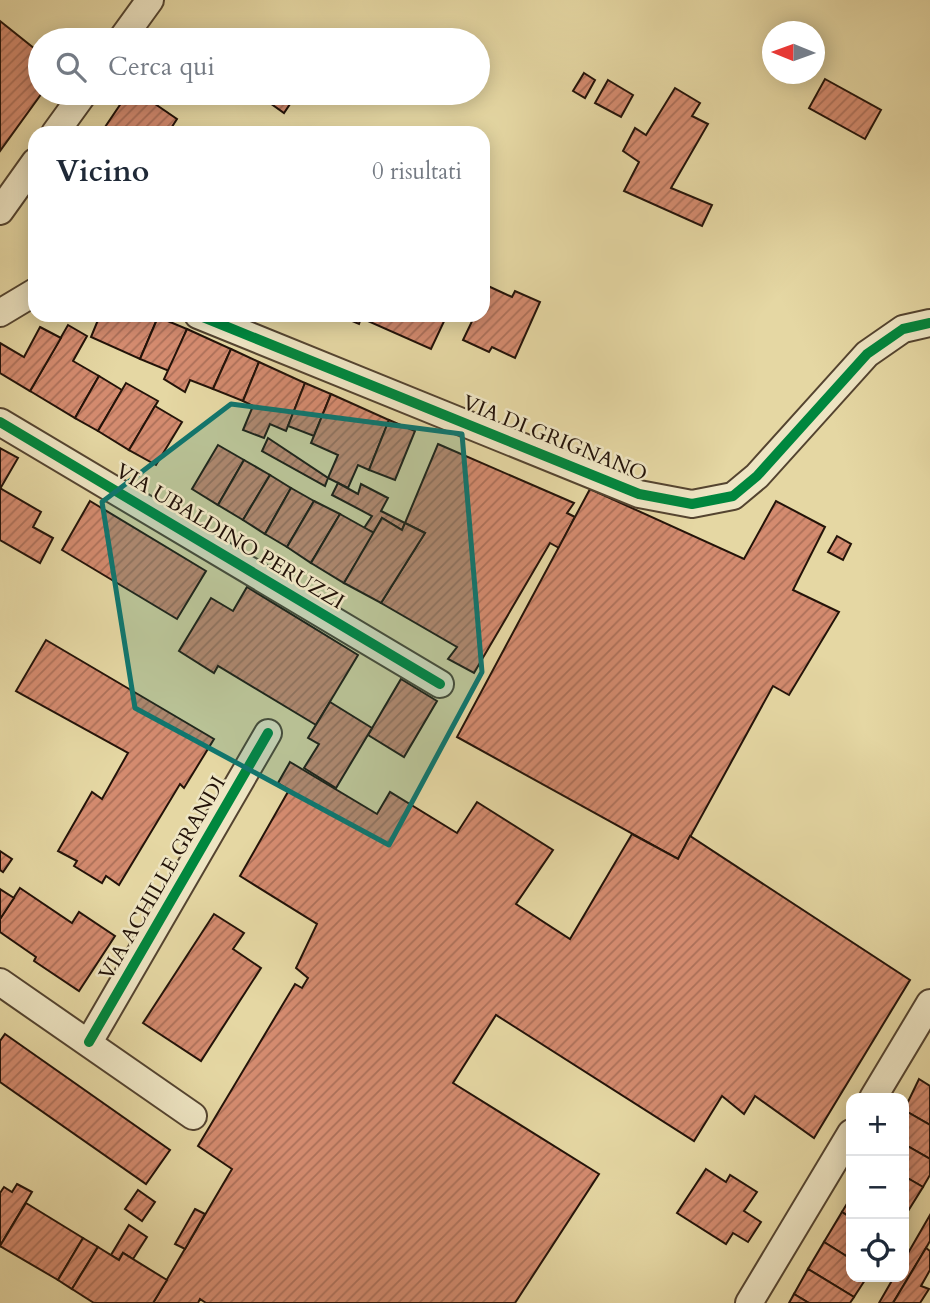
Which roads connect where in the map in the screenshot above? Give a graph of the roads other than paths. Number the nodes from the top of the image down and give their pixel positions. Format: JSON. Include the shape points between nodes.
{"nodes":[{"id":1,"x":150,"y":0,"type":"edge"},
{"id":2,"x":130,"y":28,"type":"edge"},
{"id":3,"x":75,"y":105,"type":"edge"},
{"id":4,"x":60,"y":126,"type":"edge"},
{"id":5,"x":28,"y":172,"type":"edge"},
{"id":6,"x":0,"y":211,"type":"edge"},
{"id":7,"x":28,"y":296,"type":"edge"},
{"id":8,"x":0,"y":313,"type":"edge"},
{"id":9,"x":215,"y":322,"type":"edge"},
{"id":10,"x":930,"y":323,"type":"edge"},
{"id":11,"x":0,"y":422,"type":"edge"},
{"id":12,"x":440,"y":684,"type":"dead end"},
{"id":13,"x":268,"y":733,"type":"dead end"},
{"id":14,"x":0,"y":982,"type":"edge"},
{"id":15,"x":930,"y":1003,"type":"edge"},
{"id":16,"x":89,"y":1042,"type":"junction"},
{"id":17,"x":876,"y":1093,"type":"edge"},
{"id":18,"x":193,"y":1116,"type":"dead end"},
{"id":19,"x":846,"y":1141,"type":"edge"},
{"id":20,"x":749,"y":1303,"type":"edge"}],
"edges":[{"from":1,"to":2,"type":"street"},
{"from":3,"to":4,"type":"street"},
{"from":5,"to":6,"type":"street"},
{"from":7,"to":8,"type":"street"},
{"from":9,"to":10,"type":"street","name":"VIA DI GRIGNANO","via":[[639,495],[691,504],[733,496],[757,476],[867,354],[903,329]]},
{"from":11,"to":12,"type":"street","name":"VIA UBALDINO PERUZZI"},
{"from":13,"to":16,"type":"street","name":"VIA ACHILLE GRANDI"},
{"from":14,"to":16,"type":"street"},
{"from":15,"to":17,"type":"street"},
{"from":16,"to":18,"type":"street"},
{"from":19,"to":20,"type":"street"}]}
